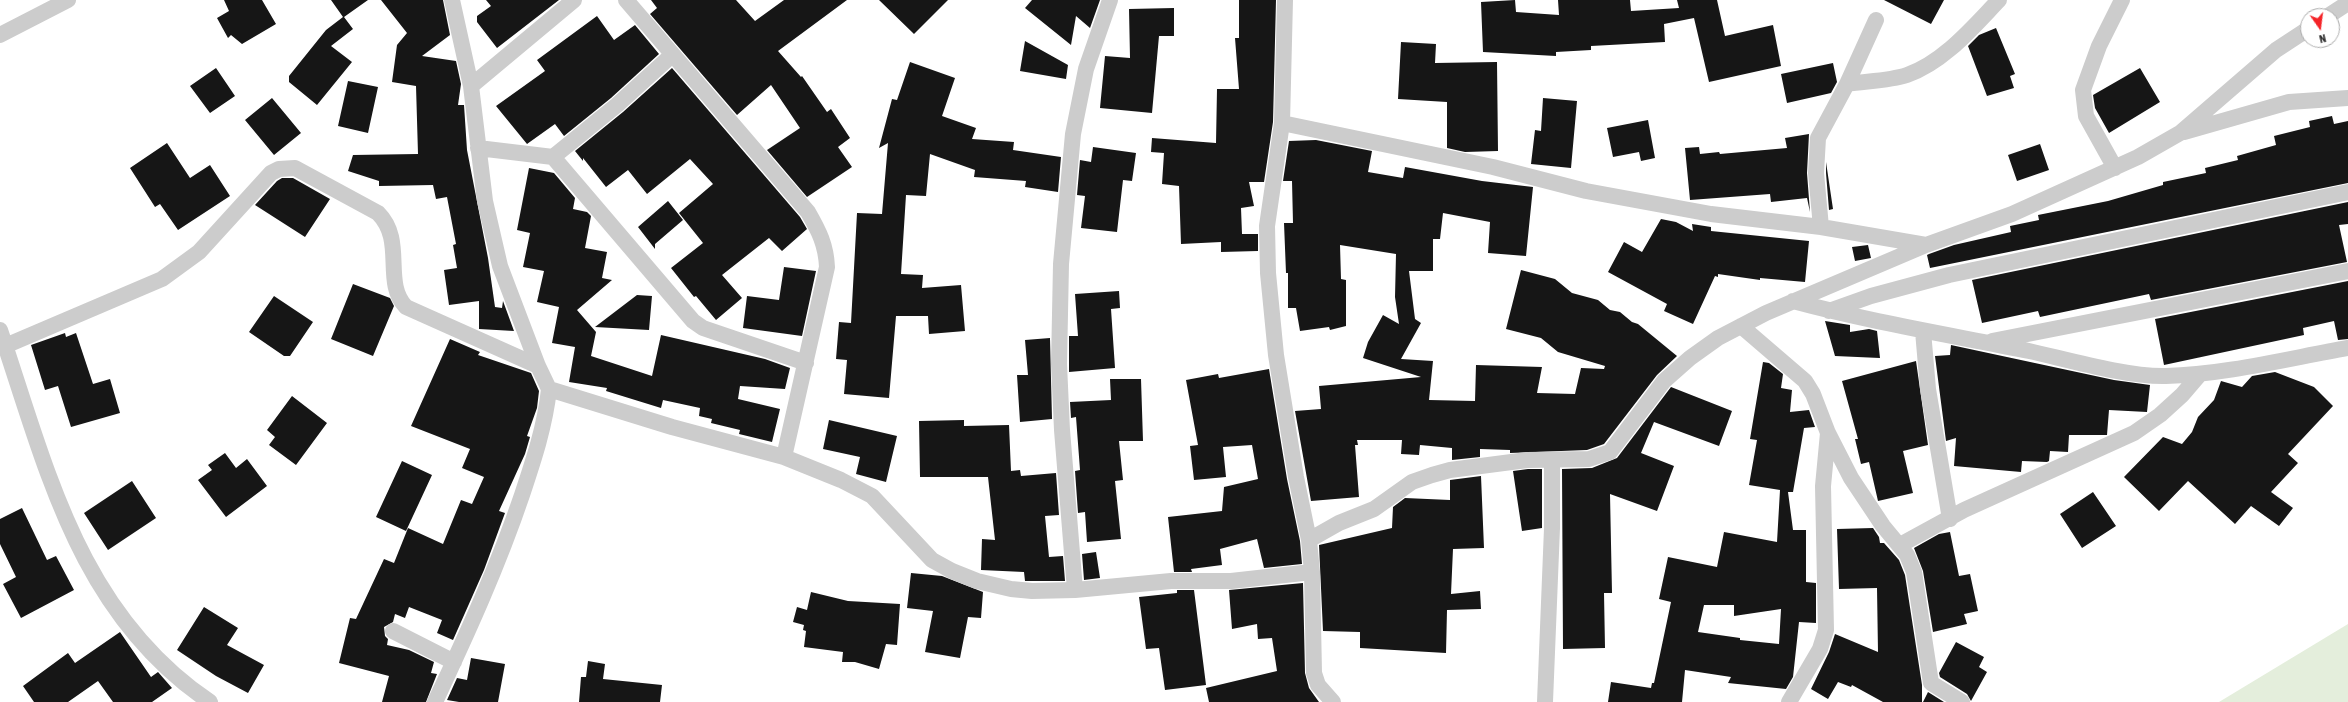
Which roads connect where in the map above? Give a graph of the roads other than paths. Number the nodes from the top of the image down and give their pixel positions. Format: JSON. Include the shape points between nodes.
{"nodes":[{"id":1,"x":68,"y":0,"type":"edge"},
{"id":2,"x":452,"y":0,"type":"edge"},
{"id":3,"x":574,"y":0,"type":"edge"},
{"id":4,"x":626,"y":0,"type":"edge"},
{"id":5,"x":1110,"y":0,"type":"edge"},
{"id":6,"x":1285,"y":0,"type":"edge"},
{"id":7,"x":1999,"y":0,"type":"edge"},
{"id":8,"x":2122,"y":0,"type":"edge"},
{"id":9,"x":1876,"y":20,"type":"dead end"},
{"id":10,"x":2300,"y":34,"type":"edge"},
{"id":11,"x":0,"y":35,"type":"edge"},
{"id":12,"x":672,"y":55,"type":"junction"},
{"id":13,"x":1847,"y":84,"type":"junction"},
{"id":14,"x":470,"y":86,"type":"junction"},
{"id":15,"x":2348,"y":98,"type":"edge"},
{"id":16,"x":1282,"y":123,"type":"junction"},
{"id":17,"x":2180,"y":133,"type":"junction"},
{"id":18,"x":478,"y":148,"type":"junction"},
{"id":19,"x":553,"y":157,"type":"junction"},
{"id":20,"x":2115,"y":168,"type":"junction"},
{"id":21,"x":2348,"y":192,"type":"edge"},
{"id":22,"x":1821,"y":227,"type":"junction"},
{"id":23,"x":1926,"y":245,"type":"junction"},
{"id":24,"x":2348,"y":271,"type":"edge"},
{"id":25,"x":1793,"y":301,"type":"junction"},
{"id":26,"x":1829,"y":311,"type":"junction"},
{"id":27,"x":1742,"y":326,"type":"junction"},
{"id":28,"x":0,"y":330,"type":"edge"},
{"id":29,"x":1924,"y":331,"type":"junction"},
{"id":30,"x":1986,"y":342,"type":"junction"},
{"id":31,"x":6,"y":346,"type":"junction"},
{"id":32,"x":2348,"y":348,"type":"edge"},
{"id":33,"x":806,"y":363,"type":"junction"},
{"id":34,"x":538,"y":366,"type":"junction"},
{"id":35,"x":2200,"y":374,"type":"junction"},
{"id":36,"x":549,"y":389,"type":"junction"},
{"id":37,"x":1828,"y":433,"type":"junction"},
{"id":38,"x":784,"y":457,"type":"junction"},
{"id":39,"x":1552,"y":460,"type":"junction"},
{"id":40,"x":1950,"y":519,"type":"junction"},
{"id":41,"x":1309,"y":540,"type":"junction"},
{"id":42,"x":1900,"y":545,"type":"junction"},
{"id":43,"x":1312,"y":572,"type":"junction"},
{"id":44,"x":1075,"y":590,"type":"junction"},
{"id":45,"x":393,"y":631,"type":"dead end"},
{"id":46,"x":454,"y":662,"type":"junction"},
{"id":47,"x":210,"y":702,"type":"edge"},
{"id":48,"x":435,"y":702,"type":"edge"},
{"id":49,"x":1333,"y":702,"type":"edge"},
{"id":50,"x":1545,"y":702,"type":"edge"},
{"id":51,"x":1789,"y":702,"type":"edge"},
{"id":52,"x":1962,"y":702,"type":"edge"}],
"edges":[{"from":1,"to":11,"type":"street"},
{"from":2,"to":14,"type":"street"},
{"from":3,"to":14,"type":"street"},
{"from":4,"to":12,"type":"street"},
{"from":5,"to":44,"type":"street","via":[[1086,69],[1073,134],[1061,264],[1059,364]]},
{"from":6,"to":16,"type":"street"},
{"from":7,"to":13,"type":"street","via":[[1970,30],[1922,69],[1906,76]]},
{"from":8,"to":20,"type":"street","via":[[2099,46],[2083,90],[2086,116]]},
{"from":9,"to":13,"type":"street"},
{"from":10,"to":17,"type":"street","via":[[2276,50]]},
{"from":12,"to":19,"type":"street","via":[[617,105]]},
{"from":12,"to":33,"type":"street","via":[[808,212],[822,236],[827,267]]},
{"from":13,"to":22,"type":"street","via":[[1818,138],[1816,173]]},
{"from":14,"to":18,"type":"street"},
{"from":15,"to":17,"type":"street","via":[[2289,102]]},
{"from":16,"to":22,"type":"street","via":[[1493,167],[1586,192],[1711,214]]},
{"from":16,"to":41,"type":"street","via":[[1267,226],[1268,273],[1276,355]]},
{"from":17,"to":20,"type":"street"},
{"from":18,"to":19,"type":"street"},
{"from":18,"to":34,"type":"street","via":[[485,202],[500,266]]},
{"from":19,"to":33,"type":"street","via":[[693,321],[703,328]]},
{"from":20,"to":23,"type":"street","via":[[2012,214]]},
{"from":21,"to":26,"type":"street","via":[[1949,275],[1871,296]]},
{"from":22,"to":23,"type":"street"},
{"from":23,"to":25,"type":"street"},
{"from":24,"to":30,"type":"street"},
{"from":25,"to":26,"type":"street"},
{"from":25,"to":27,"type":"street"},
{"from":26,"to":29,"type":"street"},
{"from":27,"to":37,"type":"street","via":[[1805,381],[1813,394]]},
{"from":27,"to":39,"type":"street","via":[[1718,338],[1664,380],[1610,452],[1589,459]]},
{"from":28,"to":31,"type":"street"},
{"from":29,"to":30,"type":"street"},
{"from":29,"to":40,"type":"street","via":[[1928,389]]},
{"from":30,"to":35,"type":"street","via":[[2127,372],[2164,376]]},
{"from":31,"to":34,"type":"street","via":[[162,279],[199,252],[271,173],[287,168],[303,172],[383,218],[392,236],[398,296],[406,307]]},
{"from":31,"to":47,"type":"street","via":[[58,503],[88,568],[116,610],[153,653]]},
{"from":32,"to":35,"type":"street"},
{"from":33,"to":38,"type":"street"},
{"from":34,"to":36,"type":"street"},
{"from":35,"to":40,"type":"street","via":[[2160,415],[2134,433],[1964,510]]},
{"from":36,"to":38,"type":"street","via":[[672,427]]},
{"from":36,"to":46,"type":"street","via":[[544,428],[512,526]]},
{"from":37,"to":42,"type":"street","via":[[1868,506]]},
{"from":37,"to":51,"type":"street","via":[[1823,494],[1826,630],[1820,649]]},
{"from":38,"to":44,"type":"street","via":[[841,480],[872,496],[915,545],[932,560],[952,571],[977,581],[1011,589]]},
{"from":39,"to":41,"type":"street","via":[[1527,460],[1450,470],[1412,482],[1374,508],[1339,523]]},
{"from":39,"to":50,"type":"street"},
{"from":40,"to":42,"type":"street"},
{"from":41,"to":43,"type":"street"},
{"from":42,"to":52,"type":"street","via":[[1914,572],[1931,683]]},
{"from":43,"to":44,"type":"street","via":[[1231,581],[1171,580]]},
{"from":43,"to":49,"type":"street","via":[[1314,673],[1318,685]]},
{"from":45,"to":46,"type":"street"},
{"from":46,"to":48,"type":"street"}]}
